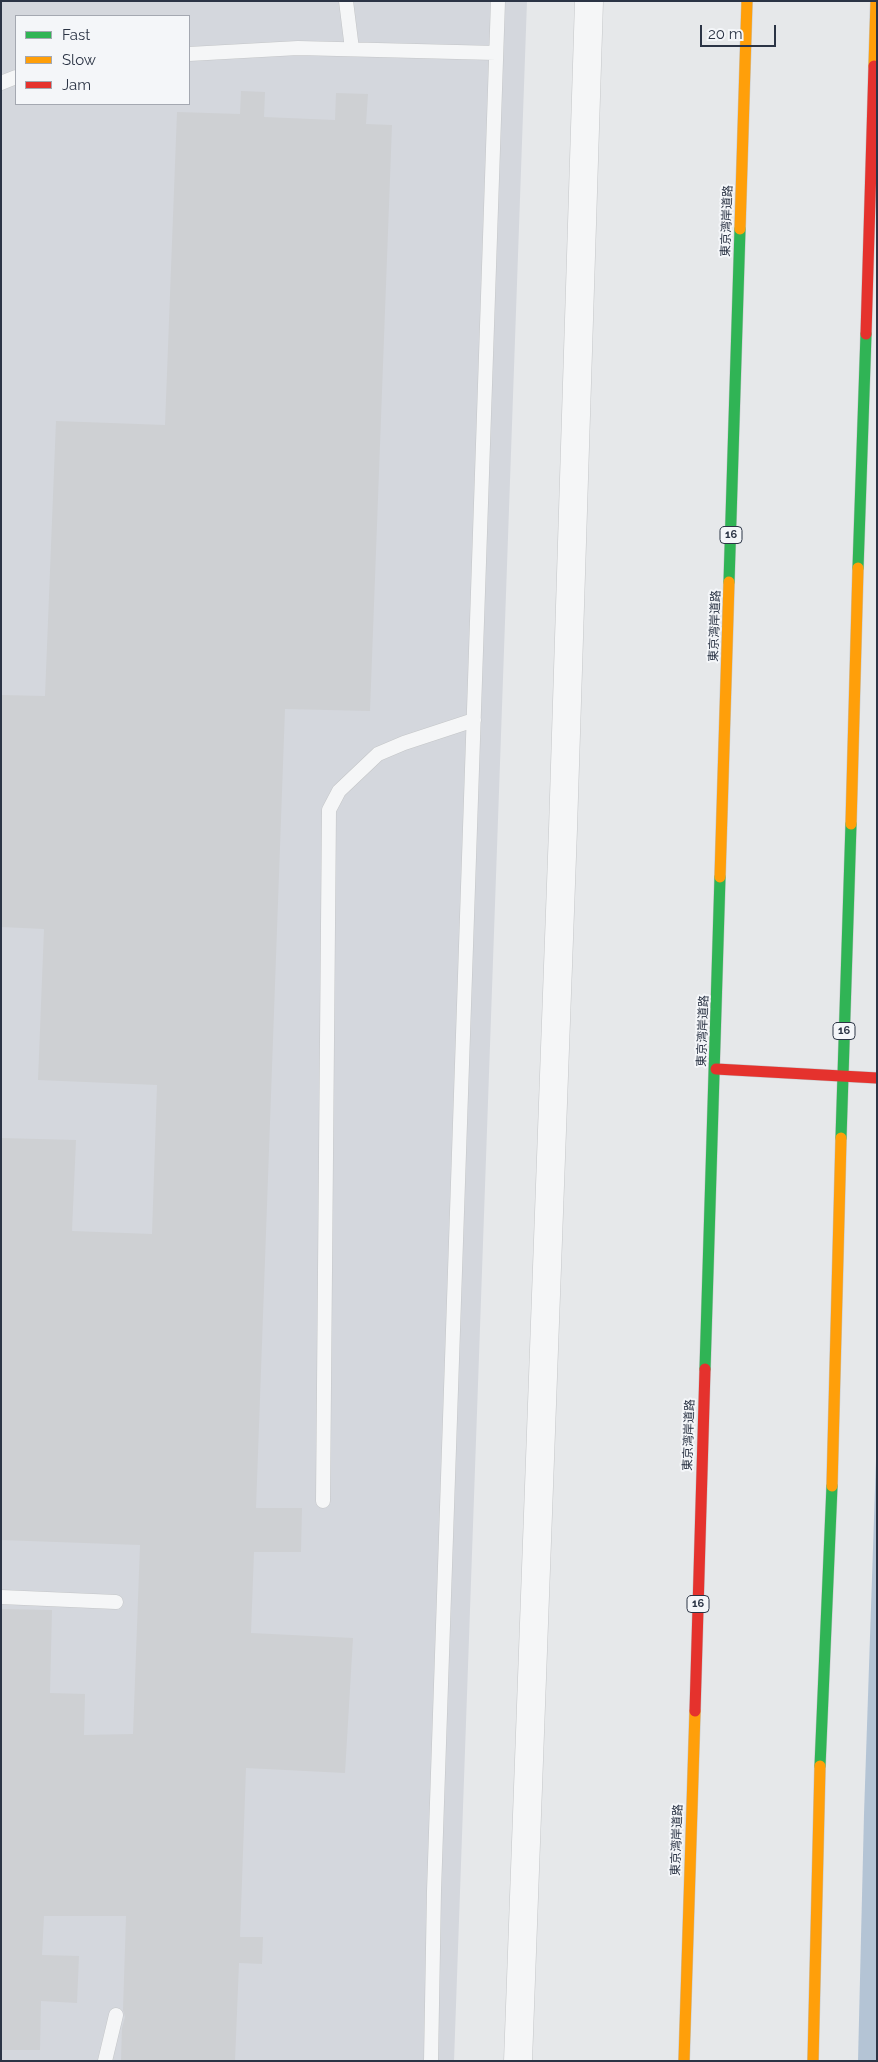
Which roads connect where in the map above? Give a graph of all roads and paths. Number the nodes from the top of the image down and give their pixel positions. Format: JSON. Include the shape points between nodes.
{"nodes":[{"id":1,"x":346,"y":1,"type":"edge"},
{"id":2,"x":498,"y":1,"type":"edge"},
{"id":3,"x":589,"y":1,"type":"edge"},
{"id":4,"x":747,"y":1,"type":"edge"},
{"id":5,"x":876,"y":1,"type":"edge"},
{"id":6,"x":352,"y":49,"type":"junction"},
{"id":7,"x":496,"y":53,"type":"junction"},
{"id":8,"x":190,"y":54,"type":"edge"},
{"id":9,"x":15,"y":77,"type":"edge"},
{"id":10,"x":1,"y":83,"type":"edge"},
{"id":11,"x":474,"y":720,"type":"junction"},
{"id":12,"x":716,"y":1068,"type":"junction"},
{"id":13,"x":842,"y":1077,"type":"junction"},
{"id":14,"x":873,"y":1078,"type":"edge"},
{"id":15,"x":323,"y":1501,"type":"dead end"},
{"id":16,"x":1,"y":1597,"type":"edge"},
{"id":17,"x":116,"y":1602,"type":"dead end"},
{"id":18,"x":116,"y":2015,"type":"dead end"},
{"id":19,"x":105,"y":2061,"type":"edge"},
{"id":20,"x":431,"y":2061,"type":"edge"},
{"id":21,"x":518,"y":2061,"type":"edge"},
{"id":22,"x":684,"y":2061,"type":"edge"},
{"id":23,"x":812,"y":2061,"type":"edge"}],
"edges":[{"from":1,"to":6,"type":"lane"},
{"from":2,"to":7,"type":"lane"},
{"from":3,"to":21,"type":"street","via":[[560,929]]},
{"from":4,"to":12,"type":"main road","name":"東京湾岸道路","number":"16"},
{"from":5,"to":13,"type":"main road","number":"16"},
{"from":6,"to":7,"type":"lane"},
{"from":6,"to":8,"type":"lane","via":[[298,48]]},
{"from":7,"to":11,"type":"lane"},
{"from":9,"to":10,"type":"lane"},
{"from":11,"to":15,"type":"lane","via":[[378,754],[339,791],[329,810]]},
{"from":11,"to":20,"type":"lane"},
{"from":12,"to":13,"type":"main road"},
{"from":12,"to":22,"type":"main road","name":"東京湾岸道路","number":"16"},
{"from":13,"to":14,"type":"main road"},
{"from":13,"to":23,"type":"main road","number":"16"},
{"from":16,"to":17,"type":"lane"},
{"from":18,"to":19,"type":"lane"}]}
